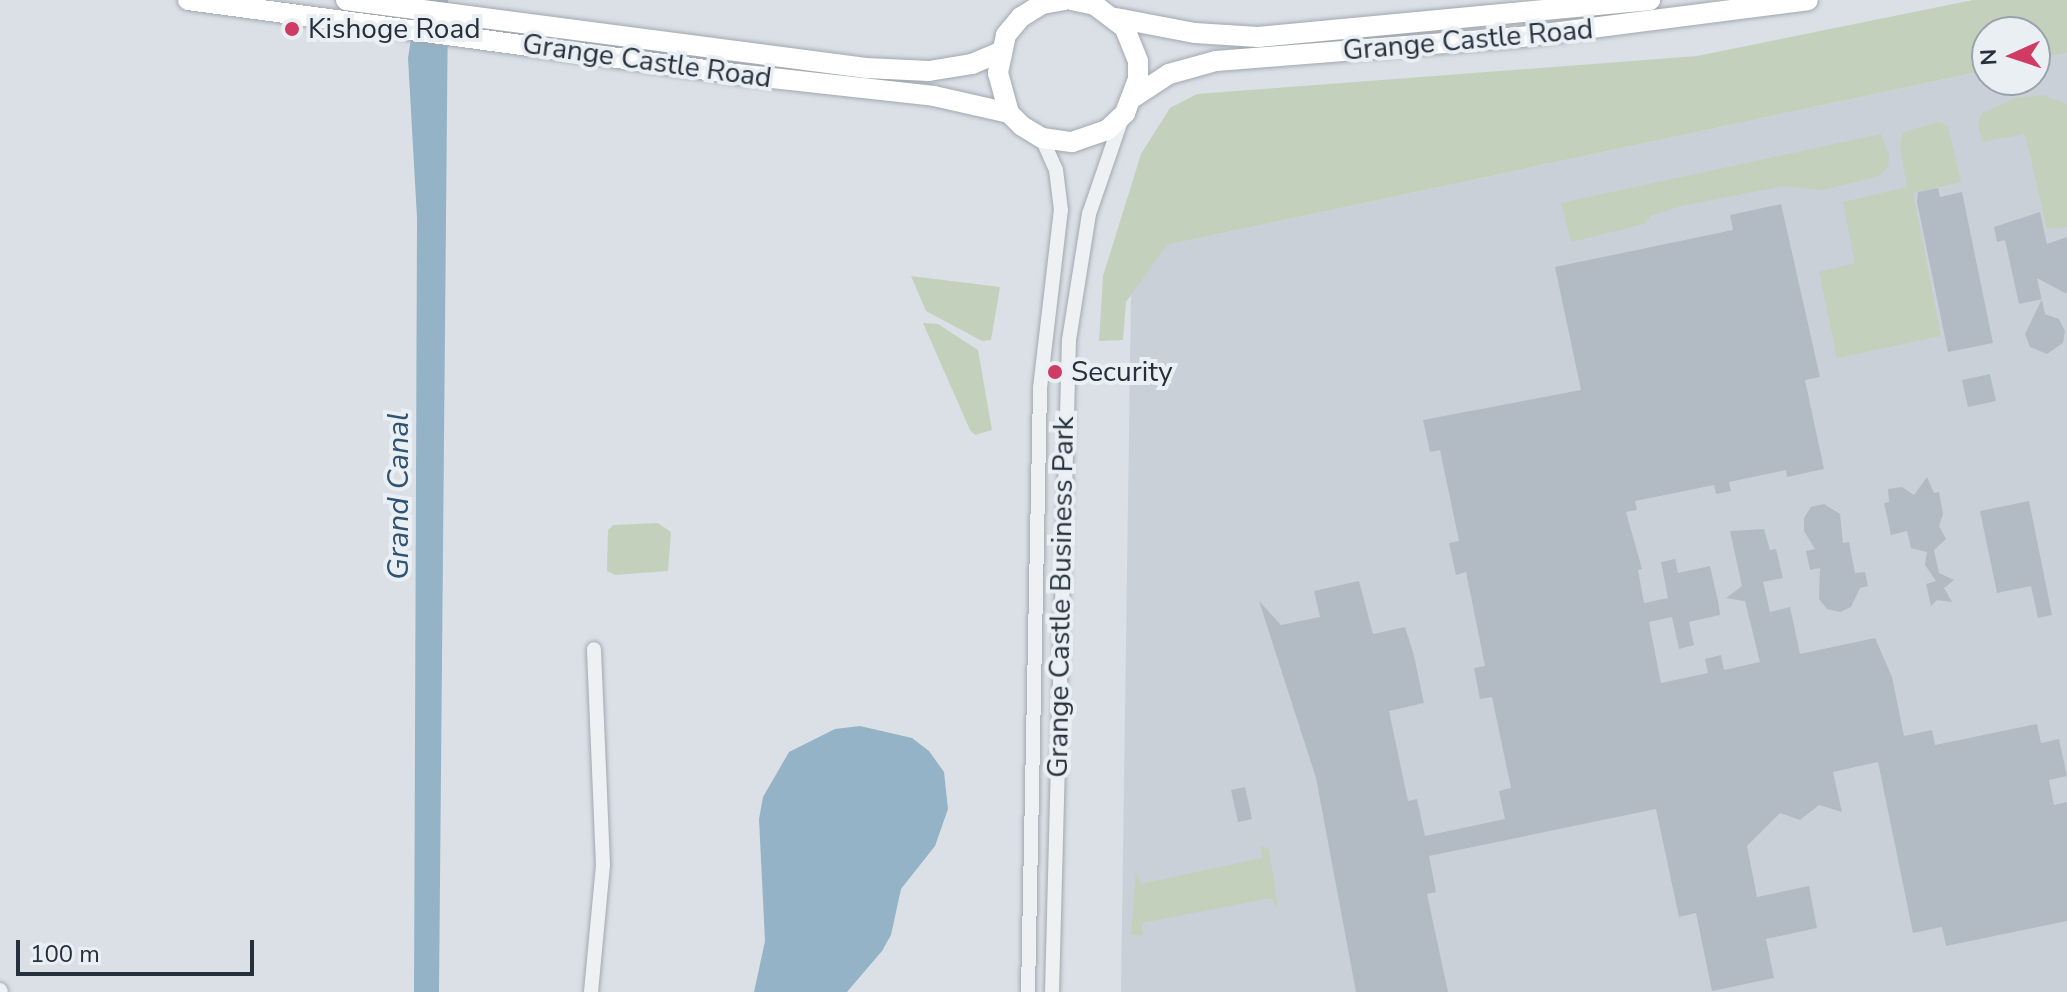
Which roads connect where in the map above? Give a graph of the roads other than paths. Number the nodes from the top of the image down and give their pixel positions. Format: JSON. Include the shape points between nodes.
{"nodes":[{"id":1,"x":188,"y":0,"type":"edge"},
{"id":2,"x":348,"y":0,"type":"edge"},
{"id":3,"x":1065,"y":0,"type":"edge"},
{"id":4,"x":1072,"y":0,"type":"edge"},
{"id":5,"x":1650,"y":0,"type":"edge"},
{"id":6,"x":1808,"y":0,"type":"edge"},
{"id":7,"x":1116,"y":18,"type":"junction"},
{"id":8,"x":497,"y":31,"type":"junction"},
{"id":9,"x":1000,"y":52,"type":"junction"},
{"id":10,"x":1130,"y":105,"type":"junction"},
{"id":11,"x":1009,"y":113,"type":"junction"},
{"id":12,"x":1042,"y":138,"type":"junction"},
{"id":13,"x":594,"y":649,"type":"dead end"},
{"id":14,"x":591,"y":992,"type":"edge"},
{"id":15,"x":1028,"y":992,"type":"edge"},
{"id":16,"x":1052,"y":992,"type":"edge"}],
"edges":[{"from":1,"to":8,"type":"main road","name":"Grange Castle Road","via":[[353,22]]},
{"from":2,"to":8,"type":"main road","name":"Grange Castle Road"},
{"from":3,"to":9,"type":"main road","via":[[1042,4],[1021,17]]},
{"from":4,"to":7,"type":"main road","name":"Grange Castle Road","via":[[1095,5]]},
{"from":5,"to":7,"type":"main road","name":"Grange Castle Road","via":[[1258,37],[1195,33]]},
{"from":6,"to":10,"type":"main road","name":"Grange Castle Road","via":[[1505,38],[1216,61],[1169,74]]},
{"from":7,"to":10,"type":"main road","via":[[1132,40],[1138,61]]},
{"from":8,"to":9,"type":"main road","name":"Grange Castle Road","via":[[916,71],[972,64]]},
{"from":8,"to":11,"type":"main road","name":"Grange Castle Road","via":[[934,96]]},
{"from":9,"to":11,"type":"main road","via":[[999,85]]},
{"from":10,"to":12,"type":"main road","name":"Grange Castle Road","via":[[1093,138]]},
{"from":10,"to":16,"type":"street","name":"Grange Castle Business Park","via":[[1093,199],[1069,340]]},
{"from":11,"to":12,"type":"main road","name":"Grange Castle Road"},
{"from":12,"to":15,"type":"street","name":"Grange Castle Business Park","via":[[1056,170],[1061,210],[1040,388]]},
{"from":13,"to":14,"type":"street","via":[[603,865]]}]}
